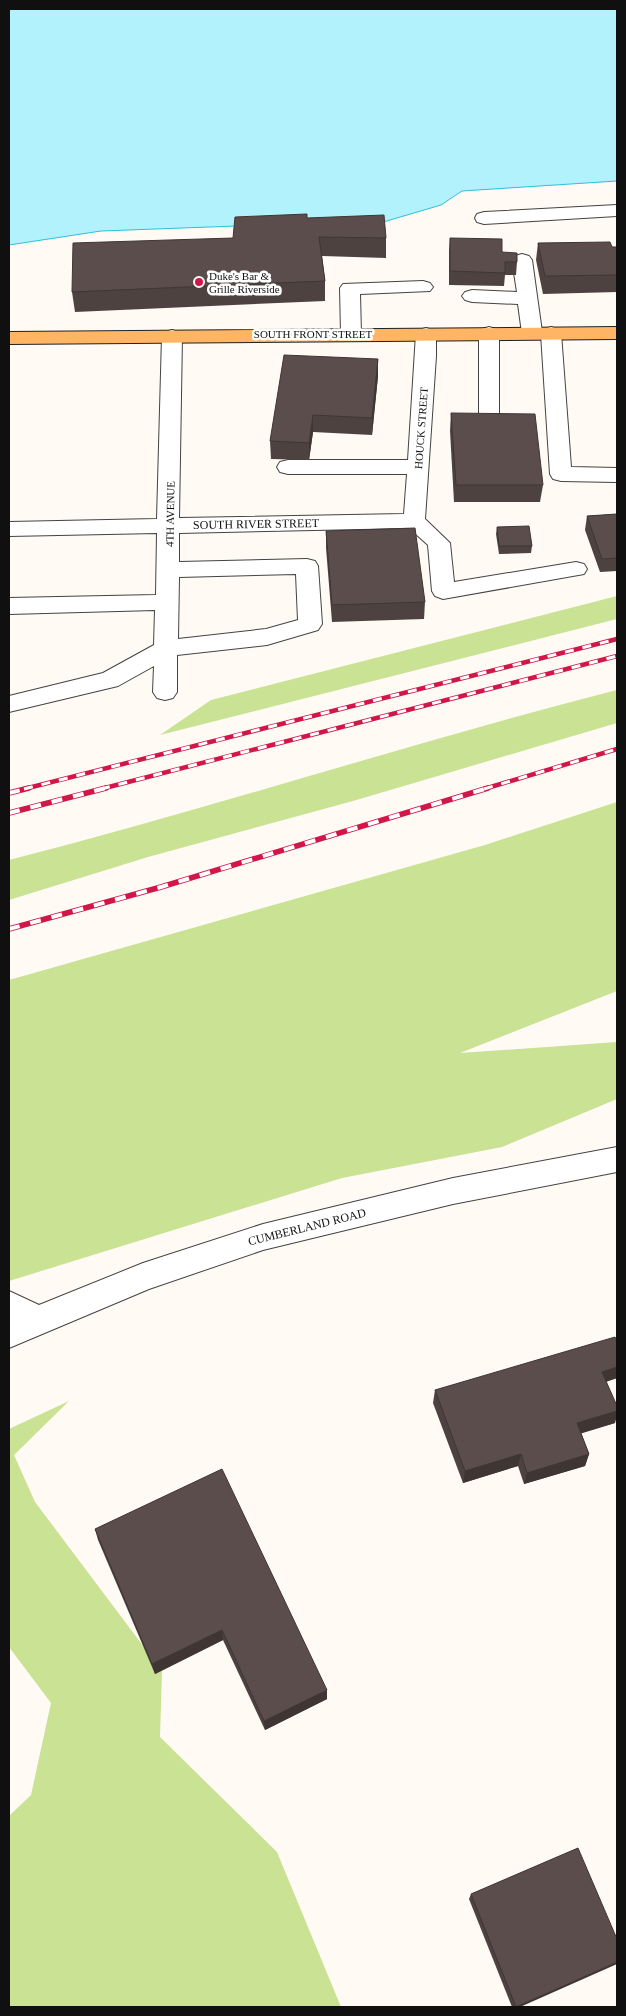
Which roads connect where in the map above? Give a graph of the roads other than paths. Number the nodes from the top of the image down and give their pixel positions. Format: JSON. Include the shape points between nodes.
{"nodes":[{"id":1,"x":617,"y":210,"type":"edge"},
{"id":2,"x":484,"y":218,"type":"dead end"},
{"id":3,"x":522,"y":260,"type":"dead end"},
{"id":4,"x":423,"y":287,"type":"dead end"},
{"id":5,"x":472,"y":296,"type":"dead end"},
{"id":6,"x":527,"y":298,"type":"junction"},
{"id":7,"x":489,"y":333,"type":"junction"},
{"id":8,"x":541,"y":333,"type":"junction"},
{"id":9,"x":617,"y":333,"type":"edge"},
{"id":10,"x":352,"y":334,"type":"junction"},
{"id":11,"x":426,"y":334,"type":"junction"},
{"id":12,"x":172,"y":336,"type":"junction"},
{"id":13,"x":9,"y":338,"type":"edge"},
{"id":14,"x":489,"y":424,"type":"edge"},
{"id":15,"x":288,"y":466,"type":"edge"},
{"id":16,"x":418,"y":467,"type":"junction"},
{"id":17,"x":617,"y":475,"type":"edge"},
{"id":18,"x":414,"y":521,"type":"junction"},
{"id":19,"x":170,"y":525,"type":"junction"},
{"id":20,"x":9,"y":529,"type":"edge"},
{"id":21,"x":576,"y":569,"type":"dead end"},
{"id":22,"x":168,"y":570,"type":"junction"},
{"id":23,"x":168,"y":602,"type":"junction"},
{"id":24,"x":9,"y":606,"type":"edge"},
{"id":25,"x":166,"y":648,"type":"junction"},
{"id":26,"x":166,"y":692,"type":"dead end"},
{"id":27,"x":9,"y":704,"type":"edge"},
{"id":28,"x":617,"y":1159,"type":"edge"},
{"id":29,"x":9,"y":1305,"type":"edge"},
{"id":30,"x":37,"y":1320,"type":"junction"},
{"id":31,"x":9,"y":1334,"type":"edge"}],
"edges":[{"from":1,"to":2,"type":"street"},
{"from":3,"to":6,"type":"street"},
{"from":4,"to":10,"type":"street","via":[[350,288]]},
{"from":5,"to":6,"type":"street"},
{"from":6,"to":8,"type":"street"},
{"from":7,"to":8,"type":"main road","name":"SOUTH FRONT STREET"},
{"from":7,"to":11,"type":"main road","name":"SOUTH FRONT STREET"},
{"from":7,"to":14,"type":"street"},
{"from":8,"to":9,"type":"main road","name":"SOUTH FRONT STREET"},
{"from":8,"to":17,"type":"street","via":[[561,474]]},
{"from":10,"to":11,"type":"main road","name":"SOUTH FRONT STREET"},
{"from":10,"to":12,"type":"main road","name":"SOUTH FRONT STREET"},
{"from":11,"to":16,"type":"street","name":"HOUCK STREET"},
{"from":12,"to":13,"type":"main road","name":"SOUTH FRONT STREET"},
{"from":12,"to":19,"type":"street","name":"4TH AVENUE"},
{"from":15,"to":16,"type":"street"},
{"from":16,"to":18,"type":"street","name":"HOUCK STREET"},
{"from":18,"to":19,"type":"street","name":"SOUTH RIVER STREET"},
{"from":18,"to":21,"type":"street","via":[[438,544],[443,591]]},
{"from":19,"to":20,"type":"street","name":"SOUTH RIVER STREET"},
{"from":19,"to":22,"type":"street","name":"4TH AVENUE"},
{"from":22,"to":23,"type":"street","name":"4TH AVENUE"},
{"from":22,"to":25,"type":"street","via":[[308,566],[310,624],[267,637]]},
{"from":23,"to":24,"type":"street"},
{"from":23,"to":25,"type":"street","name":"4TH AVENUE"},
{"from":25,"to":26,"type":"street","name":"4TH AVENUE"},
{"from":25,"to":27,"type":"street","via":[[110,680]]},
{"from":28,"to":30,"type":"street","name":"CUMBERLAND ROAD","via":[[453,1191],[263,1237],[143,1277]]},
{"from":29,"to":30,"type":"street"},
{"from":30,"to":31,"type":"street","name":"CUMBERLAND ROAD"}]}
